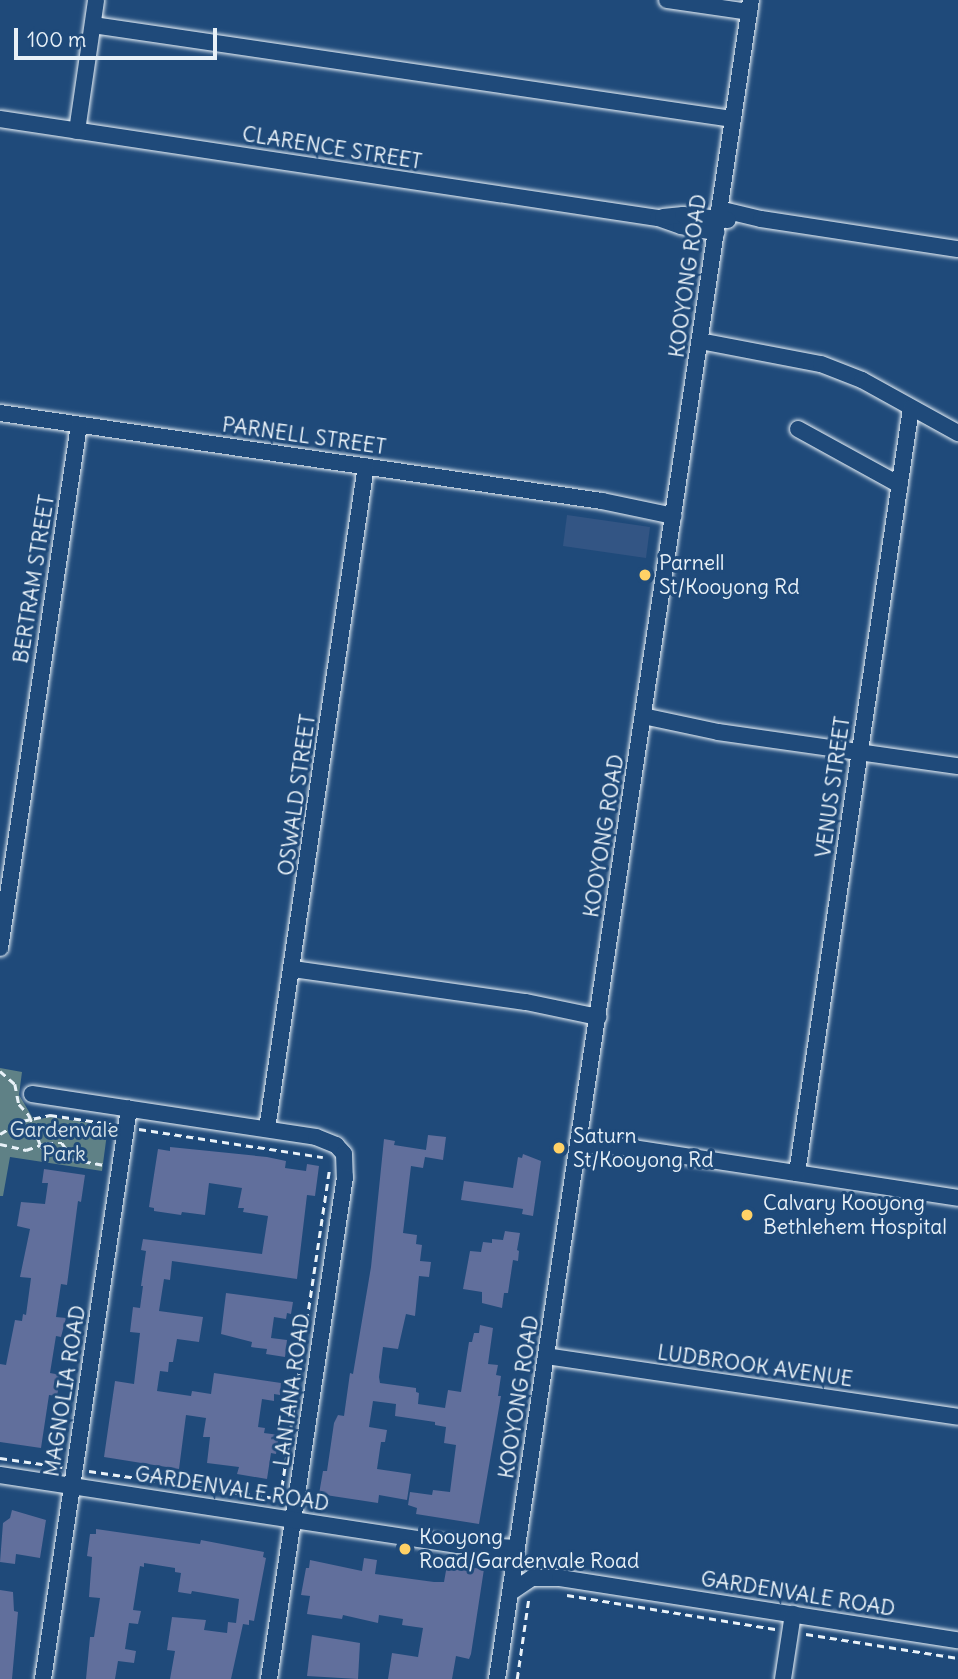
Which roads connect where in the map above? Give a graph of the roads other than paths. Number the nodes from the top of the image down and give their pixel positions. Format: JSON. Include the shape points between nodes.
{"nodes":[{"id":1,"x":96,"y":0,"type":"edge"},
{"id":2,"x":667,"y":0,"type":"edge"},
{"id":3,"x":750,"y":6,"type":"edge"},
{"id":4,"x":93,"y":24,"type":"junction"},
{"id":5,"x":0,"y":119,"type":"edge"},
{"id":6,"x":733,"y":119,"type":"junction"},
{"id":7,"x":77,"y":131,"type":"junction"},
{"id":8,"x":718,"y":220,"type":"junction"},
{"id":9,"x":958,"y":249,"type":"edge"},
{"id":10,"x":700,"y":341,"type":"junction"},
{"id":11,"x":911,"y":408,"type":"junction"},
{"id":12,"x":0,"y":413,"type":"edge"},
{"id":13,"x":79,"y":425,"type":"junction"},
{"id":14,"x":798,"y":429,"type":"dead end"},
{"id":15,"x":958,"y":433,"type":"edge"},
{"id":16,"x":366,"y":466,"type":"junction"},
{"id":17,"x":900,"y":485,"type":"junction"},
{"id":18,"x":674,"y":511,"type":"junction"},
{"id":19,"x":642,"y":722,"type":"junction"},
{"id":20,"x":860,"y":752,"type":"junction"},
{"id":21,"x":958,"y":766,"type":"edge"},
{"id":22,"x":0,"y":948,"type":"edge"},
{"id":23,"x":293,"y":969,"type":"junction"},
{"id":24,"x":599,"y":1012,"type":"junction"},
{"id":25,"x":32,"y":1094,"type":"dead end"},
{"id":26,"x":129,"y":1108,"type":"junction"},
{"id":27,"x":267,"y":1129,"type":"junction"},
{"id":28,"x":580,"y":1140,"type":"junction"},
{"id":29,"x":797,"y":1173,"type":"junction"},
{"id":30,"x":958,"y":1198,"type":"edge"},
{"id":31,"x":546,"y":1356,"type":"junction"},
{"id":32,"x":958,"y":1417,"type":"edge"},
{"id":33,"x":0,"y":1475,"type":"edge"},
{"id":34,"x":72,"y":1486,"type":"junction"},
{"id":35,"x":293,"y":1520,"type":"junction"},
{"id":36,"x":516,"y":1554,"type":"junction"},
{"id":37,"x":511,"y":1592,"type":"junction"},
{"id":38,"x":793,"y":1614,"type":"junction"},
{"id":39,"x":958,"y":1640,"type":"edge"},
{"id":40,"x":43,"y":1679,"type":"edge"},
{"id":41,"x":269,"y":1679,"type":"edge"},
{"id":42,"x":497,"y":1679,"type":"edge"},
{"id":43,"x":783,"y":1679,"type":"edge"}],
"edges":[{"from":1,"to":4,"type":"street"},
{"from":2,"to":3,"type":"street"},
{"from":3,"to":6,"type":"street","name":"KOOYONG ROAD"},
{"from":4,"to":6,"type":"street"},
{"from":4,"to":7,"type":"street"},
{"from":5,"to":7,"type":"street","name":"CLARENCE STREET"},
{"from":6,"to":8,"type":"street","name":"KOOYONG ROAD"},
{"from":7,"to":8,"type":"street","name":"CLARENCE STREET","via":[[657,218],[683,215]]},
{"from":8,"to":9,"type":"street","name":"CLARENCE STREET","via":[[761,219]]},
{"from":8,"to":10,"type":"street","name":"KOOYONG ROAD"},
{"from":10,"to":11,"type":"street","via":[[821,364],[862,380]]},
{"from":10,"to":18,"type":"street","name":"KOOYONG ROAD"},
{"from":11,"to":15,"type":"street"},
{"from":11,"to":17,"type":"street","name":"VENUS STREET"},
{"from":12,"to":13,"type":"street","name":"PARNELL STREET"},
{"from":13,"to":16,"type":"street","name":"PARNELL STREET"},
{"from":13,"to":22,"type":"street","name":"BERTRAM STREET"},
{"from":14,"to":17,"type":"street"},
{"from":16,"to":18,"type":"street","name":"PARNELL STREET"},
{"from":16,"to":23,"type":"street","name":"OSWALD STREET"},
{"from":17,"to":20,"type":"street","name":"VENUS STREET"},
{"from":18,"to":19,"type":"street","name":"KOOYONG ROAD"},
{"from":19,"to":20,"type":"street"},
{"from":19,"to":24,"type":"street","name":"KOOYONG ROAD"},
{"from":20,"to":21,"type":"street"},
{"from":20,"to":29,"type":"street","name":"VENUS STREET"},
{"from":23,"to":24,"type":"street"},
{"from":23,"to":27,"type":"street","name":"OSWALD STREET"},
{"from":24,"to":28,"type":"street","name":"KOOYONG ROAD"},
{"from":25,"to":26,"type":"street"},
{"from":26,"to":27,"type":"street"},
{"from":26,"to":34,"type":"street","name":"MAGNOLIA ROAD"},
{"from":27,"to":35,"type":"street","name":"LANTANA ROAD","via":[[328,1140],[345,1160]]},
{"from":28,"to":29,"type":"street"},
{"from":28,"to":31,"type":"street","name":"KOOYONG ROAD"},
{"from":29,"to":30,"type":"street"},
{"from":31,"to":32,"type":"street","name":"LUDBROOK AVENUE"},
{"from":31,"to":36,"type":"street","name":"KOOYONG ROAD"},
{"from":33,"to":34,"type":"street","name":"GARDENVALE ROAD"},
{"from":34,"to":35,"type":"street","name":"GARDENVALE ROAD"},
{"from":34,"to":40,"type":"street","name":"MAGNOLIA ROAD"},
{"from":35,"to":36,"type":"street","name":"GARDENVALE ROAD"},
{"from":35,"to":41,"type":"street","name":"LANTANA ROAD"},
{"from":36,"to":37,"type":"street","name":"KOOYONG ROAD"},
{"from":37,"to":38,"type":"street","name":"GARDENVALE ROAD","via":[[532,1578],[559,1578]]},
{"from":37,"to":42,"type":"street","name":"KOOYONG ROAD"},
{"from":38,"to":39,"type":"street","name":"GARDENVALE ROAD"},
{"from":38,"to":43,"type":"street"}]}
